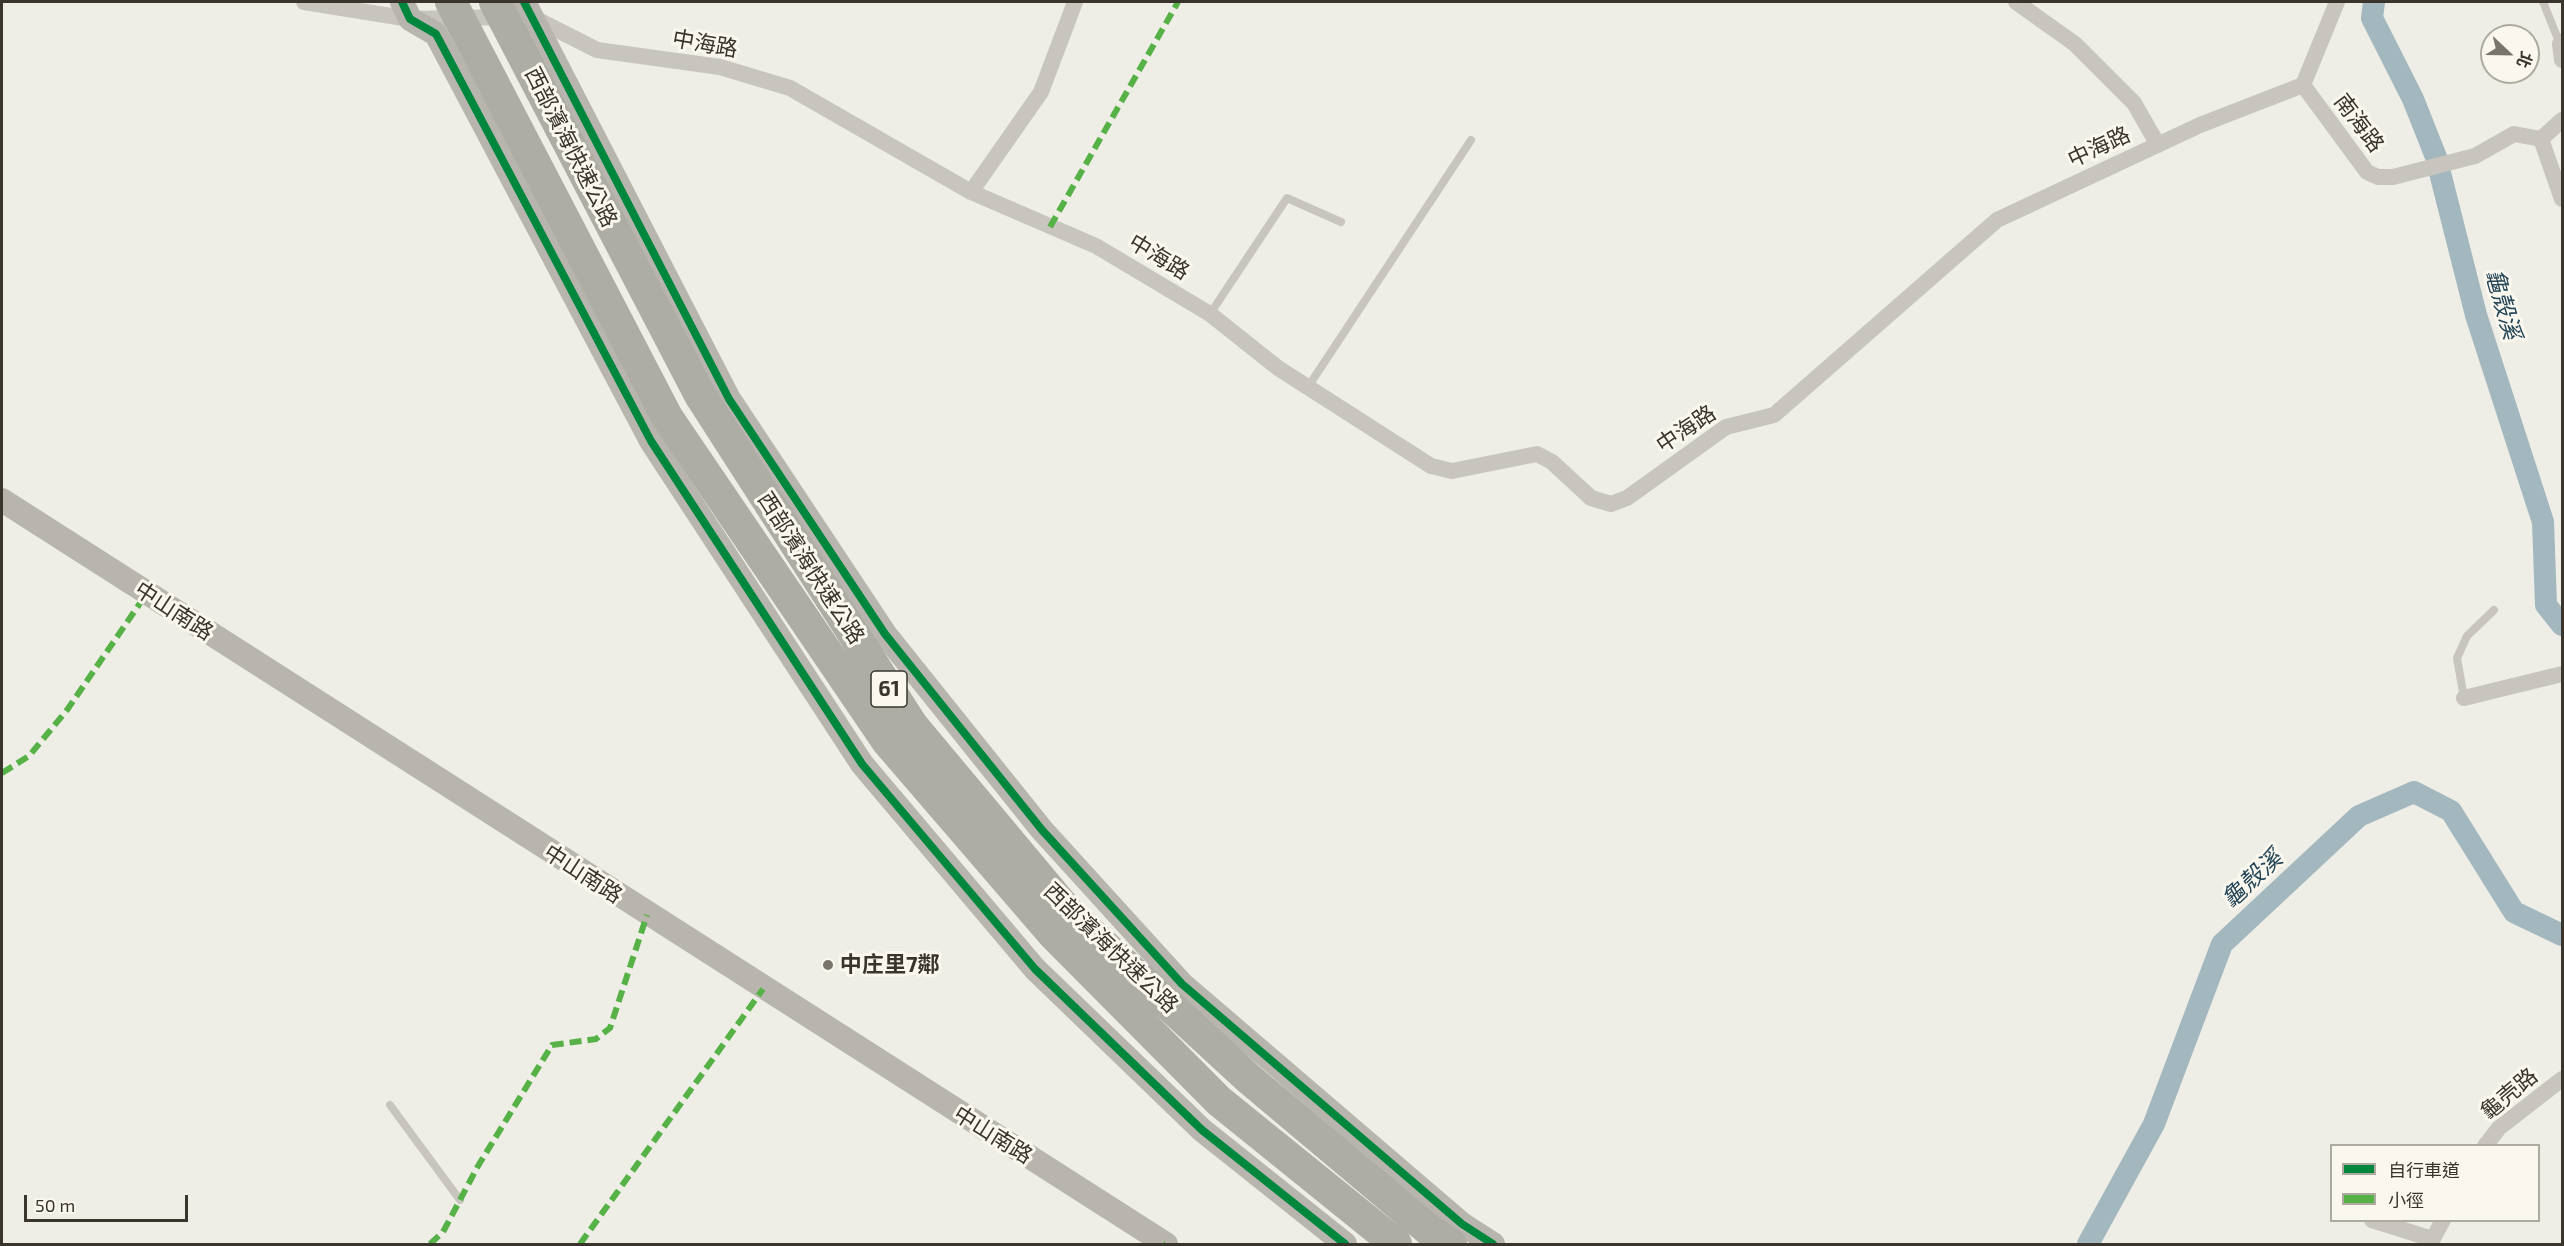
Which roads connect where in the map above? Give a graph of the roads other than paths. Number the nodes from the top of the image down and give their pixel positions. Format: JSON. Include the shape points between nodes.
{"nodes":[{"id":1,"x":304,"y":2,"type":"edge"},
{"id":2,"x":451,"y":2,"type":"edge"},
{"id":3,"x":495,"y":2,"type":"edge"},
{"id":4,"x":1075,"y":2,"type":"edge"},
{"id":5,"x":2016,"y":2,"type":"edge"},
{"id":6,"x":2337,"y":2,"type":"edge"},
{"id":7,"x":2543,"y":2,"type":"edge"},
{"id":8,"x":410,"y":7,"type":"edge"},
{"id":9,"x":527,"y":9,"type":"edge"},
{"id":10,"x":2562,"y":48,"type":"edge"},
{"id":11,"x":2303,"y":85,"type":"junction"},
{"id":12,"x":2562,"y":120,"type":"edge"},
{"id":13,"x":2541,"y":139,"type":"junction"},
{"id":14,"x":1471,"y":140,"type":"dead end"},
{"id":15,"x":2158,"y":145,"type":"junction"},
{"id":16,"x":971,"y":192,"type":"junction"},
{"id":17,"x":2562,"y":199,"type":"edge"},
{"id":18,"x":1341,"y":222,"type":"dead end"},
{"id":19,"x":1210,"y":314,"type":"junction"},
{"id":20,"x":1308,"y":387,"type":"junction"},
{"id":21,"x":2,"y":501,"type":"edge"},
{"id":22,"x":2494,"y":610,"type":"dead end"},
{"id":23,"x":2562,"y":674,"type":"edge"},
{"id":24,"x":2464,"y":698,"type":"joint"},
{"id":25,"x":2562,"y":1079,"type":"edge"},
{"id":26,"x":390,"y":1105,"type":"dead end"},
{"id":27,"x":2487,"y":1144,"type":"edge"},
{"id":28,"x":460,"y":1200,"type":"dead end"},
{"id":29,"x":2375,"y":1222,"type":"edge"},
{"id":30,"x":2442,"y":1222,"type":"edge"},
{"id":31,"x":2431,"y":1242,"type":"edge"},
{"id":32,"x":1166,"y":1245,"type":"edge"},
{"id":33,"x":1345,"y":1245,"type":"edge"},
{"id":34,"x":1396,"y":1245,"type":"edge"},
{"id":35,"x":1451,"y":1245,"type":"edge"},
{"id":36,"x":1493,"y":1245,"type":"edge"}],
"edges":[{"from":1,"to":8,"type":"street","name":"中海路"},
{"from":2,"to":34,"type":"highway","name":"西部濱海快速公路","number":"61","bridge":true,"via":[[667,417],[888,741],[1054,935],[1211,1092]]},
{"from":3,"to":35,"type":"highway","name":"西部濱海快速公路","number":"61","bridge":true,"via":[[699,395],[912,725],[1070,914],[1248,1078]]},
{"from":4,"to":16,"type":"street","via":[[1041,92]]},
{"from":5,"to":15,"type":"street","name":"中海路","via":[[2075,44],[2134,103]]},
{"from":6,"to":11,"type":"street","name":"南海路"},
{"from":7,"to":10,"type":"lane"},
{"from":8,"to":9,"type":"street","name":"中海路"},
{"from":8,"to":33,"type":"street","via":[[436,34],[651,441],[862,764],[1035,969],[1202,1130]]},
{"from":9,"to":16,"type":"street","name":"中海路","via":[[597,50],[720,67],[790,88]]},
{"from":9,"to":36,"type":"street","via":[[729,399],[885,634],[1042,830],[1182,984],[1461,1224]]},
{"from":11,"to":13,"type":"street","name":"南海路","via":[[2367,172],[2378,177],[2393,177],[2475,156],[2514,134]]},
{"from":11,"to":15,"type":"street","name":"中海路"},
{"from":12,"to":13,"type":"street"},
{"from":13,"to":17,"type":"street"},
{"from":14,"to":20,"type":"lane"},
{"from":15,"to":20,"type":"street","name":"中海路","via":[[1997,220],[1774,415],[1726,427],[1627,498],[1611,504],[1591,498],[1552,462],[1537,454],[1452,471],[1431,466]]},
{"from":16,"to":19,"type":"street","name":"中海路","via":[[1096,246]]},
{"from":18,"to":19,"type":"lane","via":[[1287,198]]},
{"from":19,"to":20,"type":"street","name":"中海路"},
{"from":21,"to":32,"type":"street","name":"中山南路"},
{"from":22,"to":24,"type":"lane","via":[[2467,636],[2457,658]]},
{"from":23,"to":24,"type":"street"},
{"from":25,"to":27,"type":"street","name":"龜壳路","via":[[2499,1128]]},
{"from":26,"to":28,"type":"lane"},
{"from":29,"to":31,"type":"street"},
{"from":30,"to":31,"type":"street"}]}
